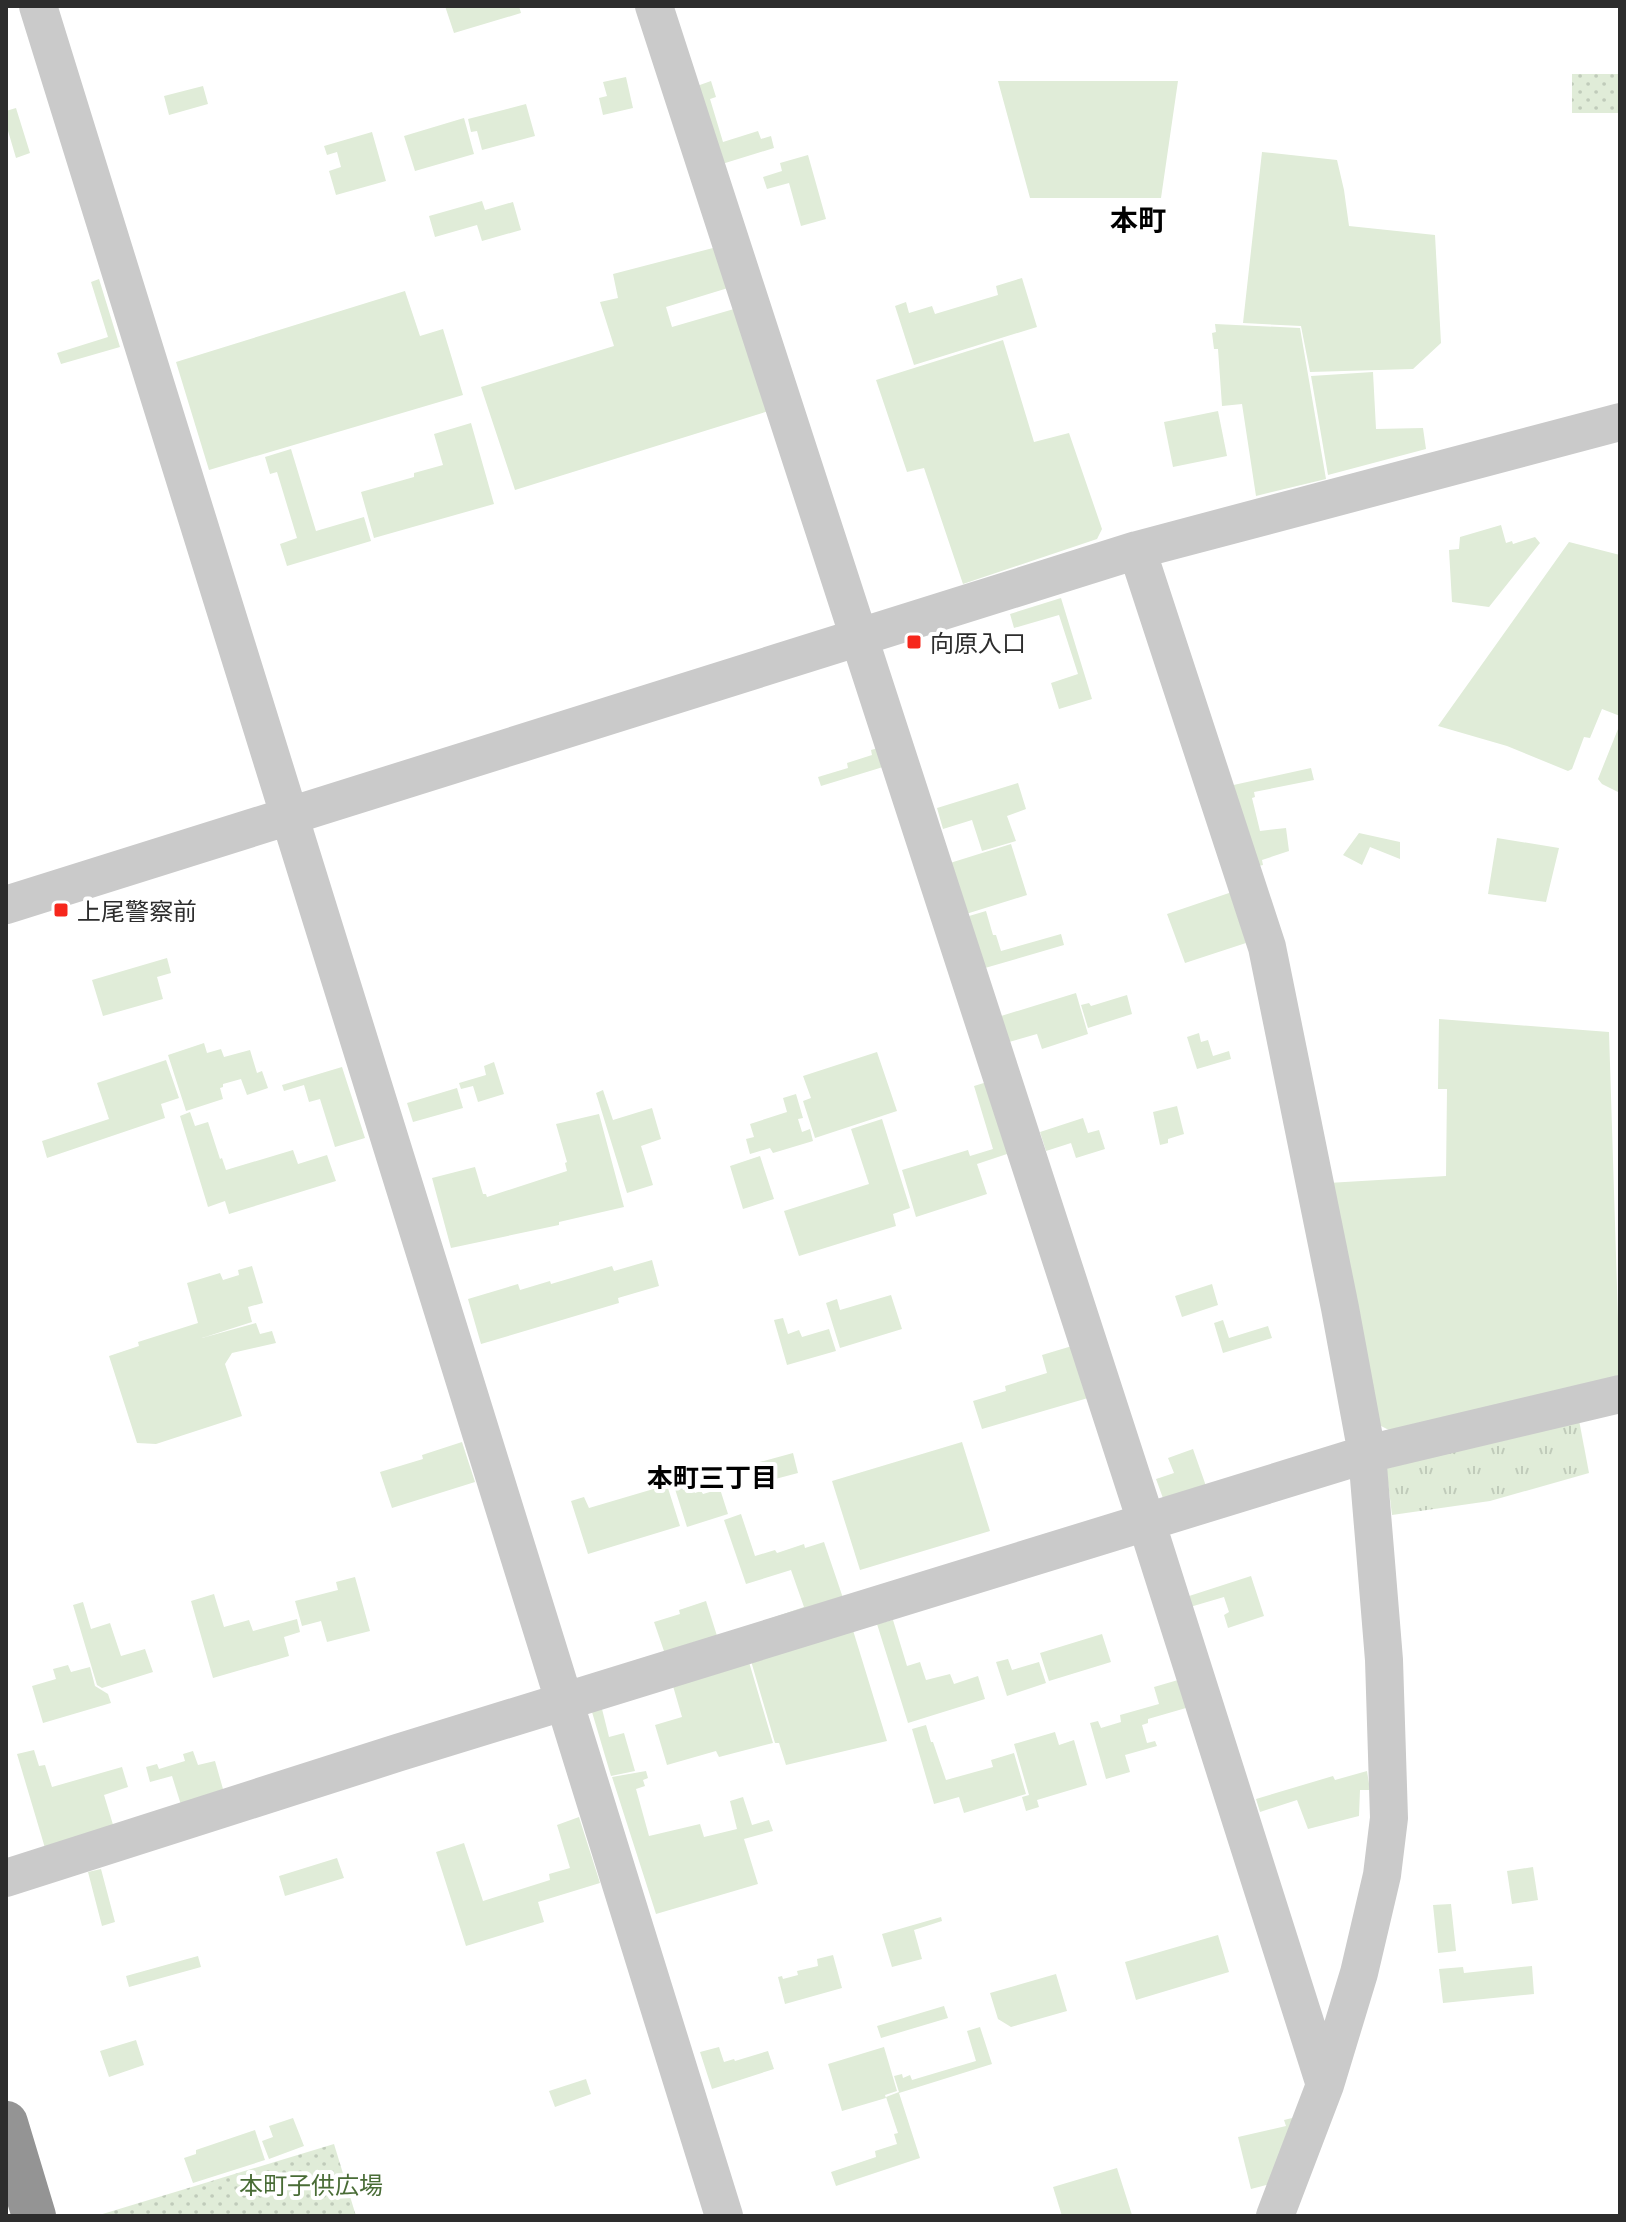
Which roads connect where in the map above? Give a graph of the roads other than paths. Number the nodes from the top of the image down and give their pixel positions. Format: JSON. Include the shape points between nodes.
{"nodes":[{"id":1,"x":38,"y":6,"type":"edge"},
{"id":2,"x":654,"y":6,"type":"edge"},
{"id":3,"x":1620,"y":422,"type":"edge"},
{"id":4,"x":1137,"y":550,"type":"junction"},
{"id":5,"x":857,"y":637,"type":"junction"},
{"id":6,"x":286,"y":818,"type":"junction"},
{"id":7,"x":6,"y":905,"type":"edge"},
{"id":8,"x":1620,"y":1394,"type":"edge"},
{"id":9,"x":1367,"y":1454,"type":"junction"},
{"id":10,"x":1146,"y":1521,"type":"junction"},
{"id":11,"x":564,"y":1703,"type":"junction"},
{"id":12,"x":6,"y":1878,"type":"edge"},
{"id":13,"x":1325,"y":2085,"type":"junction"},
{"id":14,"x":6,"y":2123,"type":"edge"},
{"id":15,"x":34,"y":2216,"type":"edge"},
{"id":16,"x":724,"y":2216,"type":"edge"},
{"id":17,"x":1275,"y":2216,"type":"edge"}],
"edges":[{"from":1,"to":6,"type":"street"},
{"from":2,"to":5,"type":"street"},
{"from":3,"to":4,"type":"street"},
{"from":4,"to":5,"type":"street"},
{"from":4,"to":9,"type":"street","via":[[1267,947]]},
{"from":5,"to":6,"type":"street"},
{"from":5,"to":10,"type":"street"},
{"from":6,"to":7,"type":"street"},
{"from":6,"to":11,"type":"street"},
{"from":8,"to":9,"type":"street"},
{"from":9,"to":10,"type":"street"},
{"from":9,"to":13,"type":"street","via":[[1384,1660],[1389,1818],[1362,1959]]},
{"from":10,"to":11,"type":"street"},
{"from":10,"to":13,"type":"street"},
{"from":11,"to":12,"type":"street"},
{"from":11,"to":16,"type":"street"},
{"from":13,"to":17,"type":"street"},
{"from":14,"to":15,"type":"highway"}]}
